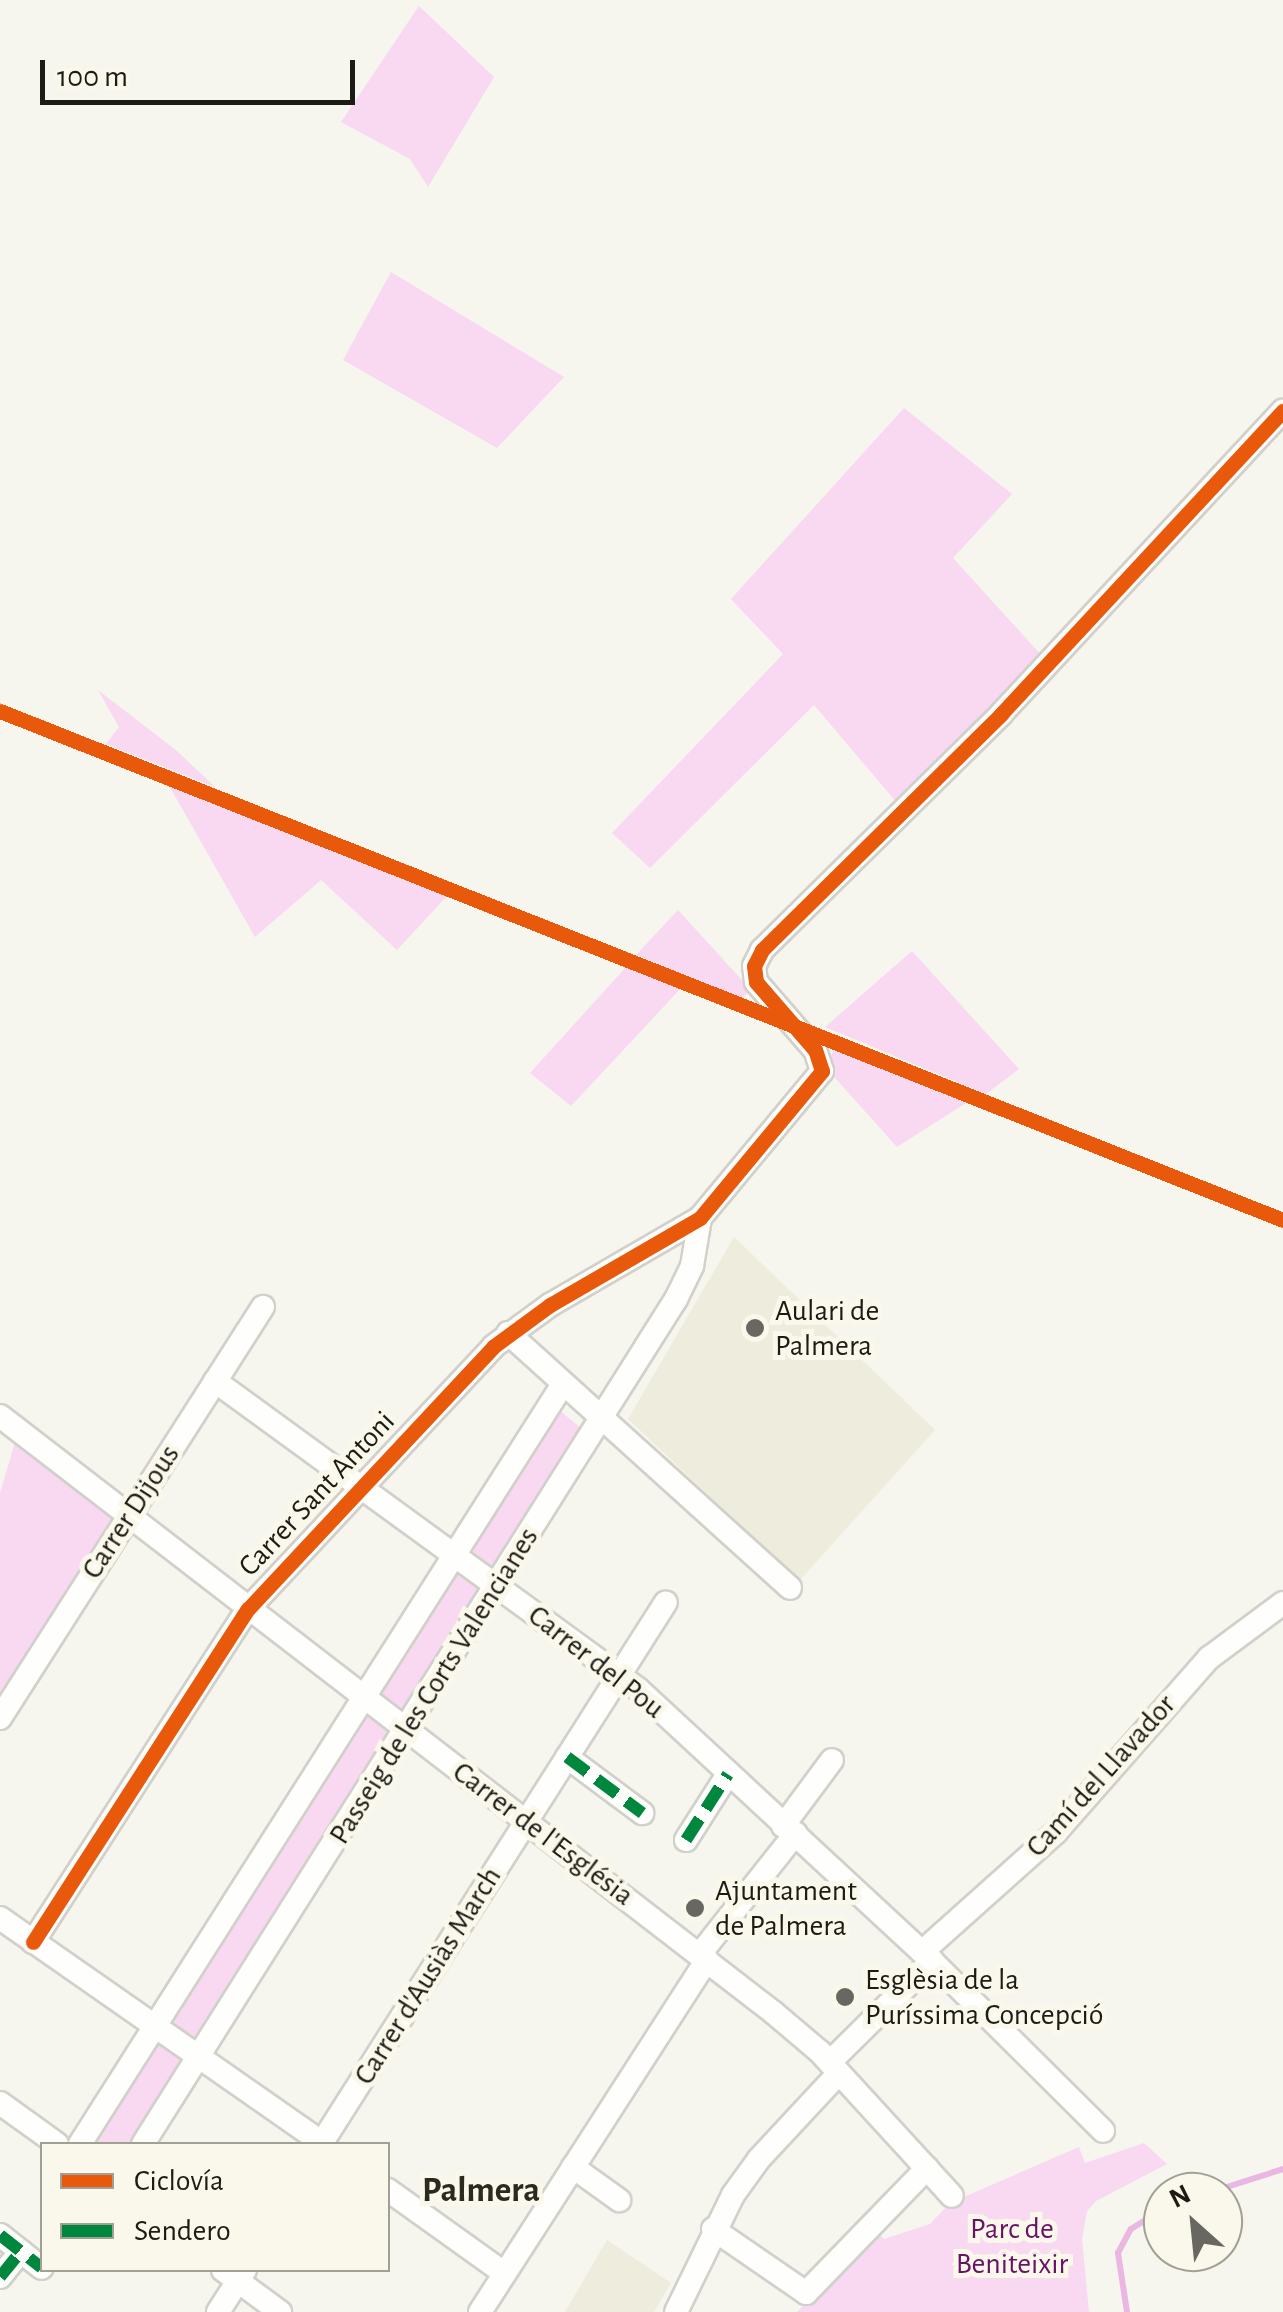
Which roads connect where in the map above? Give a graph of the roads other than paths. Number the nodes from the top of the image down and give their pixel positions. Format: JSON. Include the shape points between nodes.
{"nodes":[{"id":1,"x":1283,"y":411,"type":"edge"},
{"id":2,"x":700,"y":1218,"type":"junction"},
{"id":3,"x":263,"y":1308,"type":"dead end"},
{"id":4,"x":508,"y":1333,"type":"junction"},
{"id":5,"x":215,"y":1381,"type":"junction"},
{"id":6,"x":564,"y":1384,"type":"junction"},
{"id":7,"x":602,"y":1420,"type":"junction"},
{"id":8,"x":8,"y":1421,"type":"edge"},
{"id":9,"x":362,"y":1487,"type":"junction"},
{"id":10,"x":128,"y":1515,"type":"junction"},
{"id":11,"x":454,"y":1556,"type":"junction"},
{"id":12,"x":497,"y":1586,"type":"junction"},
{"id":13,"x":790,"y":1588,"type":"dead end"},
{"id":14,"x":666,"y":1602,"type":"dead end"},
{"id":15,"x":1283,"y":1603,"type":"edge"},
{"id":16,"x":248,"y":1609,"type":"junction"},
{"id":17,"x":620,"y":1675,"type":"junction"},
{"id":18,"x":363,"y":1698,"type":"junction"},
{"id":19,"x":0,"y":1718,"type":"edge"},
{"id":20,"x":408,"y":1730,"type":"junction"},
{"id":21,"x":567,"y":1756,"type":"junction"},
{"id":22,"x":832,"y":1760,"type":"dead end"},
{"id":23,"x":728,"y":1774,"type":"junction"},
{"id":24,"x":642,"y":1813,"type":"dead end"},
{"id":25,"x":525,"y":1821,"type":"junction"},
{"id":26,"x":790,"y":1829,"type":"junction"},
{"id":27,"x":686,"y":1840,"type":"dead end"},
{"id":28,"x":0,"y":1918,"type":"edge"},
{"id":29,"x":33,"y":1942,"type":"junction"},
{"id":30,"x":704,"y":1957,"type":"junction"},
{"id":31,"x":927,"y":1957,"type":"junction"},
{"id":32,"x":154,"y":2026,"type":"junction"},
{"id":33,"x":199,"y":2057,"type":"junction"},
{"id":34,"x":833,"y":2068,"type":"junction"},
{"id":35,"x":0,"y":2102,"type":"edge"},
{"id":36,"x":1103,"y":2132,"type":"dead end"},
{"id":37,"x":54,"y":2142,"type":"edge"},
{"id":38,"x":81,"y":2142,"type":"edge"},
{"id":39,"x":144,"y":2142,"type":"edge"},
{"id":40,"x":319,"y":2142,"type":"edge"},
{"id":41,"x":323,"y":2142,"type":"edge"},
{"id":42,"x":573,"y":2168,"type":"junction"},
{"id":43,"x":927,"y":2168,"type":"junction"},
{"id":44,"x":390,"y":2191,"type":"edge"},
{"id":45,"x":952,"y":2196,"type":"dead end"},
{"id":46,"x":620,"y":2200,"type":"dead end"},
{"id":47,"x":713,"y":2230,"type":"junction"},
{"id":48,"x":0,"y":2235,"type":"edge"},
{"id":49,"x":21,"y":2251,"type":"junction"},
{"id":50,"x":40,"y":2266,"type":"edge"},
{"id":51,"x":235,"y":2273,"type":"edge"},
{"id":52,"x":504,"y":2273,"type":"junction"},
{"id":53,"x":0,"y":2277,"type":"edge"},
{"id":54,"x":218,"y":2312,"type":"edge"},
{"id":55,"x":280,"y":2312,"type":"edge"},
{"id":56,"x":480,"y":2312,"type":"edge"},
{"id":57,"x":676,"y":2312,"type":"edge"}],
"edges":[{"from":1,"to":2,"type":"street","name":"Carrer Sant Antoni","via":[[1001,714],[762,950],[756,982],[815,1050],[822,1071]]},
{"from":2,"to":4,"type":"street","name":"Carrer Sant Antoni"},
{"from":2,"to":7,"type":"street","name":"Passeig de les Corts Valencianes","via":[[685,1283]]},
{"from":3,"to":5,"type":"street","name":"Carrer Dijous"},
{"from":4,"to":6,"type":"street"},
{"from":4,"to":9,"type":"street","name":"Carrer Sant Antoni"},
{"from":5,"to":9,"type":"street","name":"Carrer del Pou"},
{"from":5,"to":10,"type":"street","name":"Carrer Dijous"},
{"from":6,"to":7,"type":"street"},
{"from":6,"to":11,"type":"street","name":"Passeig de les Corts Valencianes"},
{"from":7,"to":12,"type":"street","name":"Passeig de les Corts Valencianes"},
{"from":7,"to":13,"type":"street"},
{"from":8,"to":10,"type":"street","name":"Carrer de l'Església"},
{"from":9,"to":11,"type":"street","name":"Carrer del Pou"},
{"from":9,"to":16,"type":"street","name":"Carrer Sant Antoni"},
{"from":10,"to":16,"type":"street","name":"Carrer de l'Església"},
{"from":10,"to":19,"type":"street","name":"Carrer Dijous"},
{"from":11,"to":12,"type":"street","name":"Carrer del Pou"},
{"from":11,"to":18,"type":"street","name":"Passeig de les Corts Valencianes"},
{"from":12,"to":17,"type":"street","name":"Carrer del Pou"},
{"from":12,"to":20,"type":"street","name":"Passeig de les Corts Valencianes"},
{"from":14,"to":17,"type":"street","name":"Carrer d'Ausiàs March"},
{"from":15,"to":31,"type":"street","name":"Camí del Llavador","via":[[1209,1658],[1056,1832]]},
{"from":16,"to":18,"type":"street","name":"Carrer de l'Església"},
{"from":16,"to":29,"type":"street","name":"Carrer Sant Antoni"},
{"from":17,"to":21,"type":"street","name":"Carrer d'Ausiàs March"},
{"from":17,"to":23,"type":"street","name":"Carrer del Pou"},
{"from":18,"to":20,"type":"street","name":"Carrer de l'Església"},
{"from":18,"to":32,"type":"street","name":"Passeig de les Corts Valencianes"},
{"from":20,"to":25,"type":"street","name":"Carrer de l'Església"},
{"from":20,"to":33,"type":"street","name":"Passeig de les Corts Valencianes"},
{"from":21,"to":24,"type":"street"},
{"from":21,"to":25,"type":"street","name":"Carrer d'Ausiàs March"},
{"from":22,"to":26,"type":"street"},
{"from":23,"to":26,"type":"street","name":"Carrer del Pou"},
{"from":23,"to":27,"type":"street"},
{"from":25,"to":30,"type":"street","name":"Carrer de l'Església"},
{"from":25,"to":41,"type":"street","name":"Carrer d'Ausiàs March"},
{"from":26,"to":30,"type":"street"},
{"from":26,"to":31,"type":"street","name":"Carrer del Pou"},
{"from":28,"to":29,"type":"street"},
{"from":29,"to":32,"type":"street"},
{"from":30,"to":34,"type":"street","name":"Carrer de l'Església"},
{"from":30,"to":42,"type":"street"},
{"from":31,"to":34,"type":"street","name":"Camí del Llavador"},
{"from":31,"to":36,"type":"street","name":"Carrer del Pou"},
{"from":32,"to":33,"type":"street"},
{"from":32,"to":38,"type":"street","name":"Passeig de les Corts Valencianes"},
{"from":33,"to":39,"type":"street","name":"Passeig de les Corts Valencianes"},
{"from":33,"to":40,"type":"street"},
{"from":34,"to":43,"type":"street","name":"Carrer de l'Església"},
{"from":34,"to":47,"type":"street","name":"Camí del Llavador","via":[[759,2159]]},
{"from":35,"to":37,"type":"street"},
{"from":42,"to":46,"type":"street"},
{"from":42,"to":52,"type":"street"},
{"from":43,"to":45,"type":"street","name":"Carrer de l'Església"},
{"from":43,"to":47,"type":"street","via":[[806,2293]]},
{"from":44,"to":52,"type":"street"},
{"from":47,"to":57,"type":"street","name":"Camí del Llavador"},
{"from":48,"to":49,"type":"street"},
{"from":49,"to":50,"type":"street"},
{"from":49,"to":53,"type":"street"},
{"from":51,"to":54,"type":"street"},
{"from":51,"to":55,"type":"street"},
{"from":52,"to":56,"type":"street"}]}
